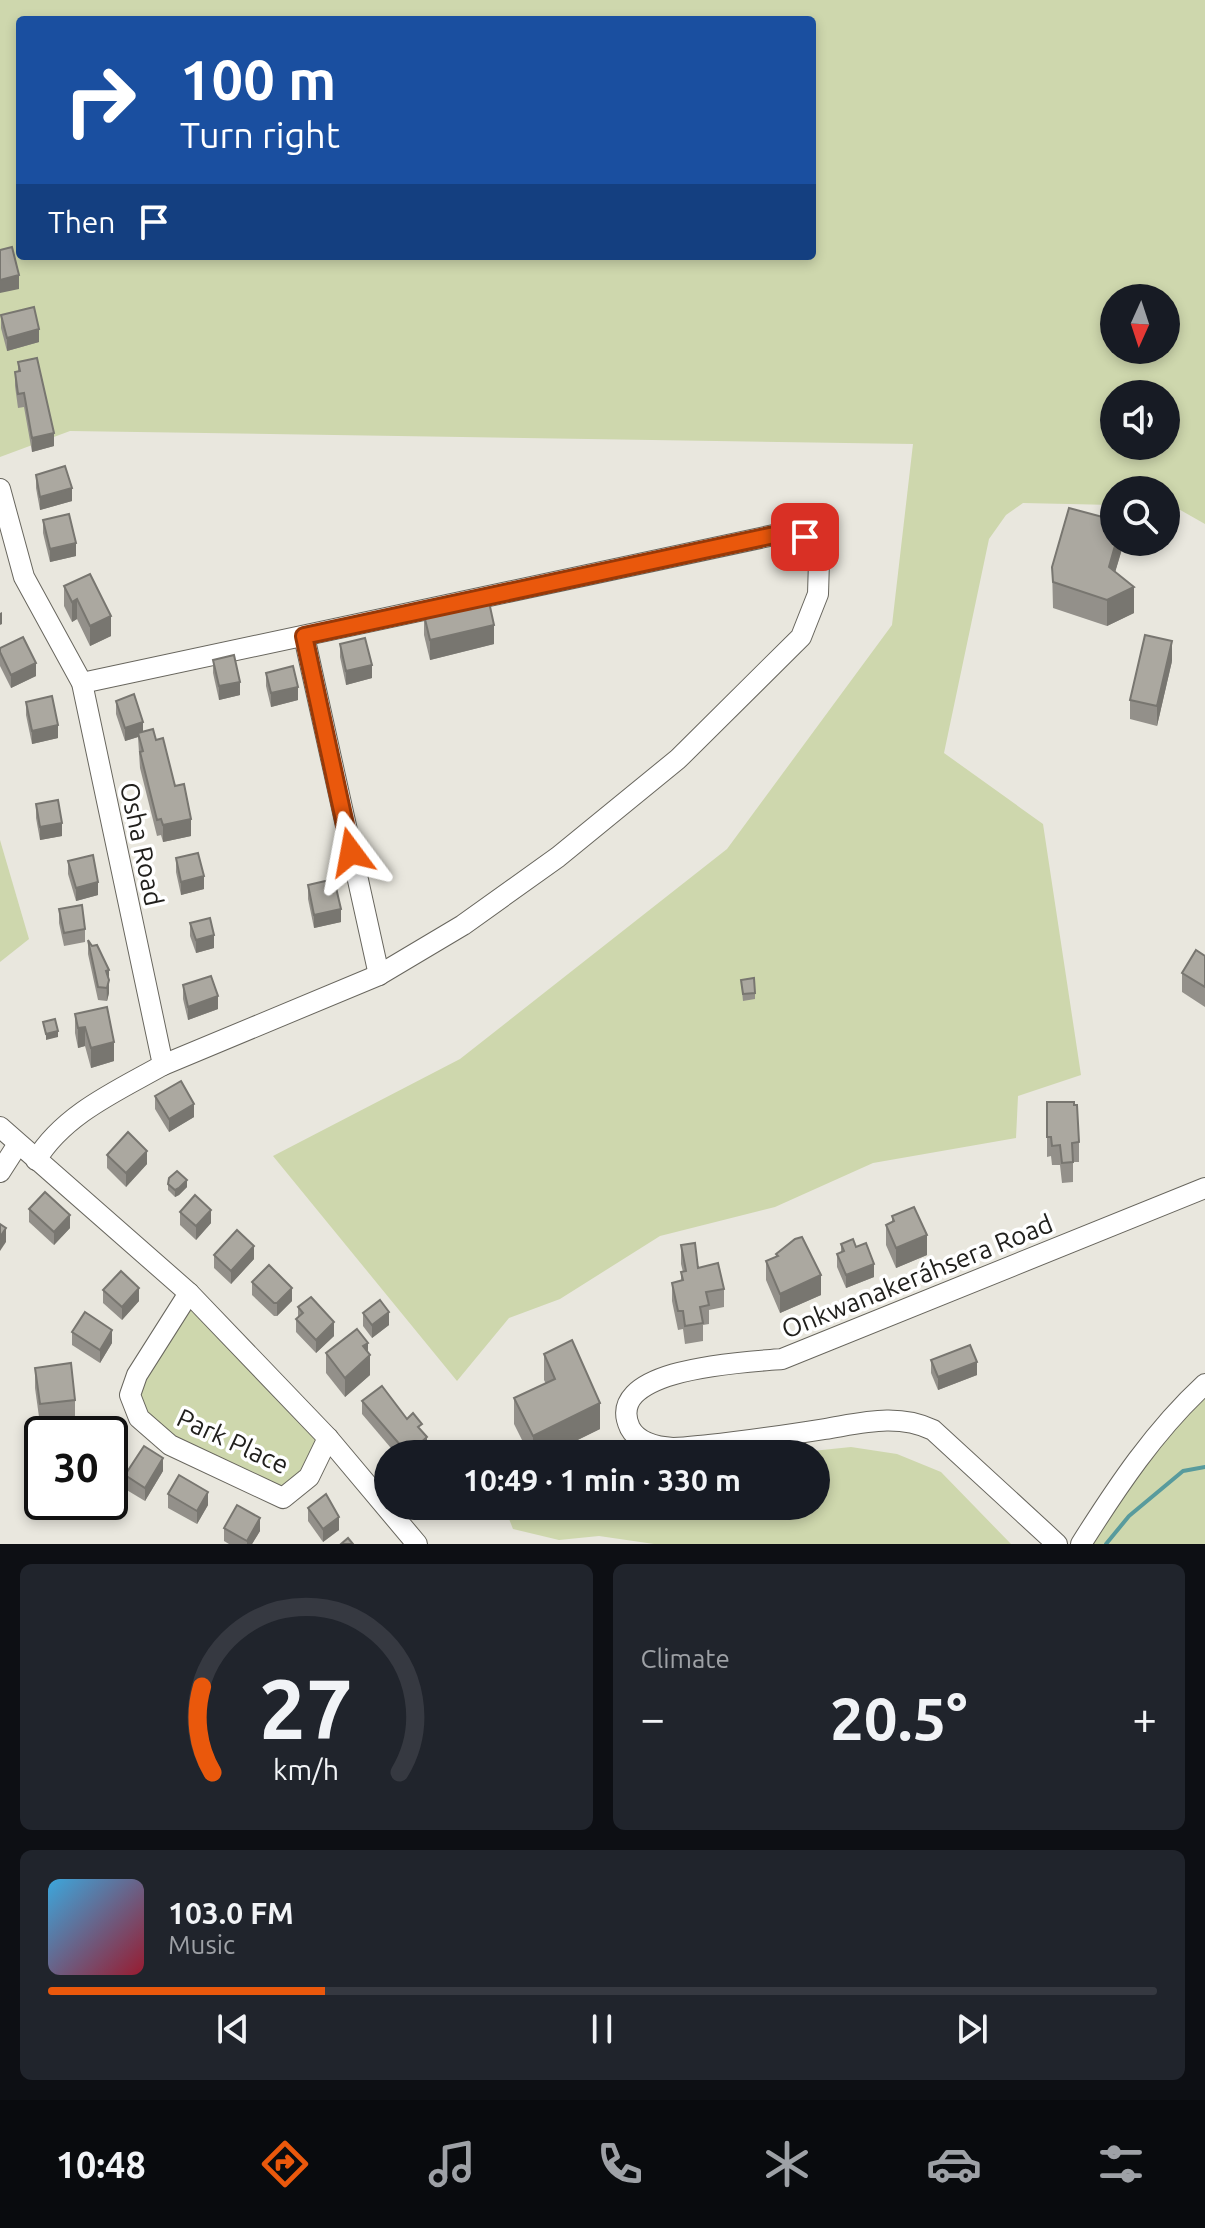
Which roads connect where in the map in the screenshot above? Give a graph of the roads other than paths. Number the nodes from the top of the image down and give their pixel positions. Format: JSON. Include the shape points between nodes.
{"nodes":[{"id":1,"x":0,"y":489,"type":"edge"},
{"id":2,"x":304,"y":636,"type":"junction"},
{"id":3,"x":82,"y":683,"type":"junction"},
{"id":4,"x":379,"y":975,"type":"junction"},
{"id":5,"x":163,"y":1065,"type":"junction"},
{"id":6,"x":0,"y":1127,"type":"edge"},
{"id":7,"x":18,"y":1144,"type":"junction"},
{"id":8,"x":36,"y":1160,"type":"junction"},
{"id":9,"x":0,"y":1172,"type":"edge"},
{"id":10,"x":1205,"y":1188,"type":"edge"},
{"id":11,"x":189,"y":1293,"type":"junction"},
{"id":12,"x":1205,"y":1384,"type":"edge"},
{"id":13,"x":328,"y":1438,"type":"junction"},
{"id":14,"x":417,"y":1544,"type":"edge"},
{"id":15,"x":1057,"y":1544,"type":"edge"},
{"id":16,"x":1081,"y":1544,"type":"edge"}],
"edges":[{"from":1,"to":3,"type":"street","name":"Osha Road","via":[[24,577]]},
{"from":2,"to":3,"type":"street"},
{"from":2,"to":4,"type":"street"},
{"from":2,"to":4,"type":"street","via":[[788,532],[805,537],[819,561],[818,594],[801,637],[678,759],[534,874]]},
{"from":3,"to":5,"type":"street","name":"Osha Road"},
{"from":4,"to":5,"type":"street"},
{"from":5,"to":8,"type":"street","via":[[94,1104],[48,1141]]},
{"from":6,"to":7,"type":"street"},
{"from":7,"to":8,"type":"street"},
{"from":7,"to":9,"type":"street"},
{"from":8,"to":11,"type":"street"},
{"from":10,"to":15,"type":"street","name":"Onkwanakeráhsera Road","via":[[782,1359],[691,1369],[642,1387],[631,1397],[632,1432],[641,1441],[674,1448],[889,1419],[923,1425]]},
{"from":11,"to":13,"type":"street"},
{"from":11,"to":13,"type":"street","name":"Park Place","via":[[137,1375],[130,1395],[139,1418],[170,1445],[283,1498],[309,1477]]},
{"from":12,"to":16,"type":"street","via":[[1124,1477]]},
{"from":13,"to":14,"type":"street"}]}
